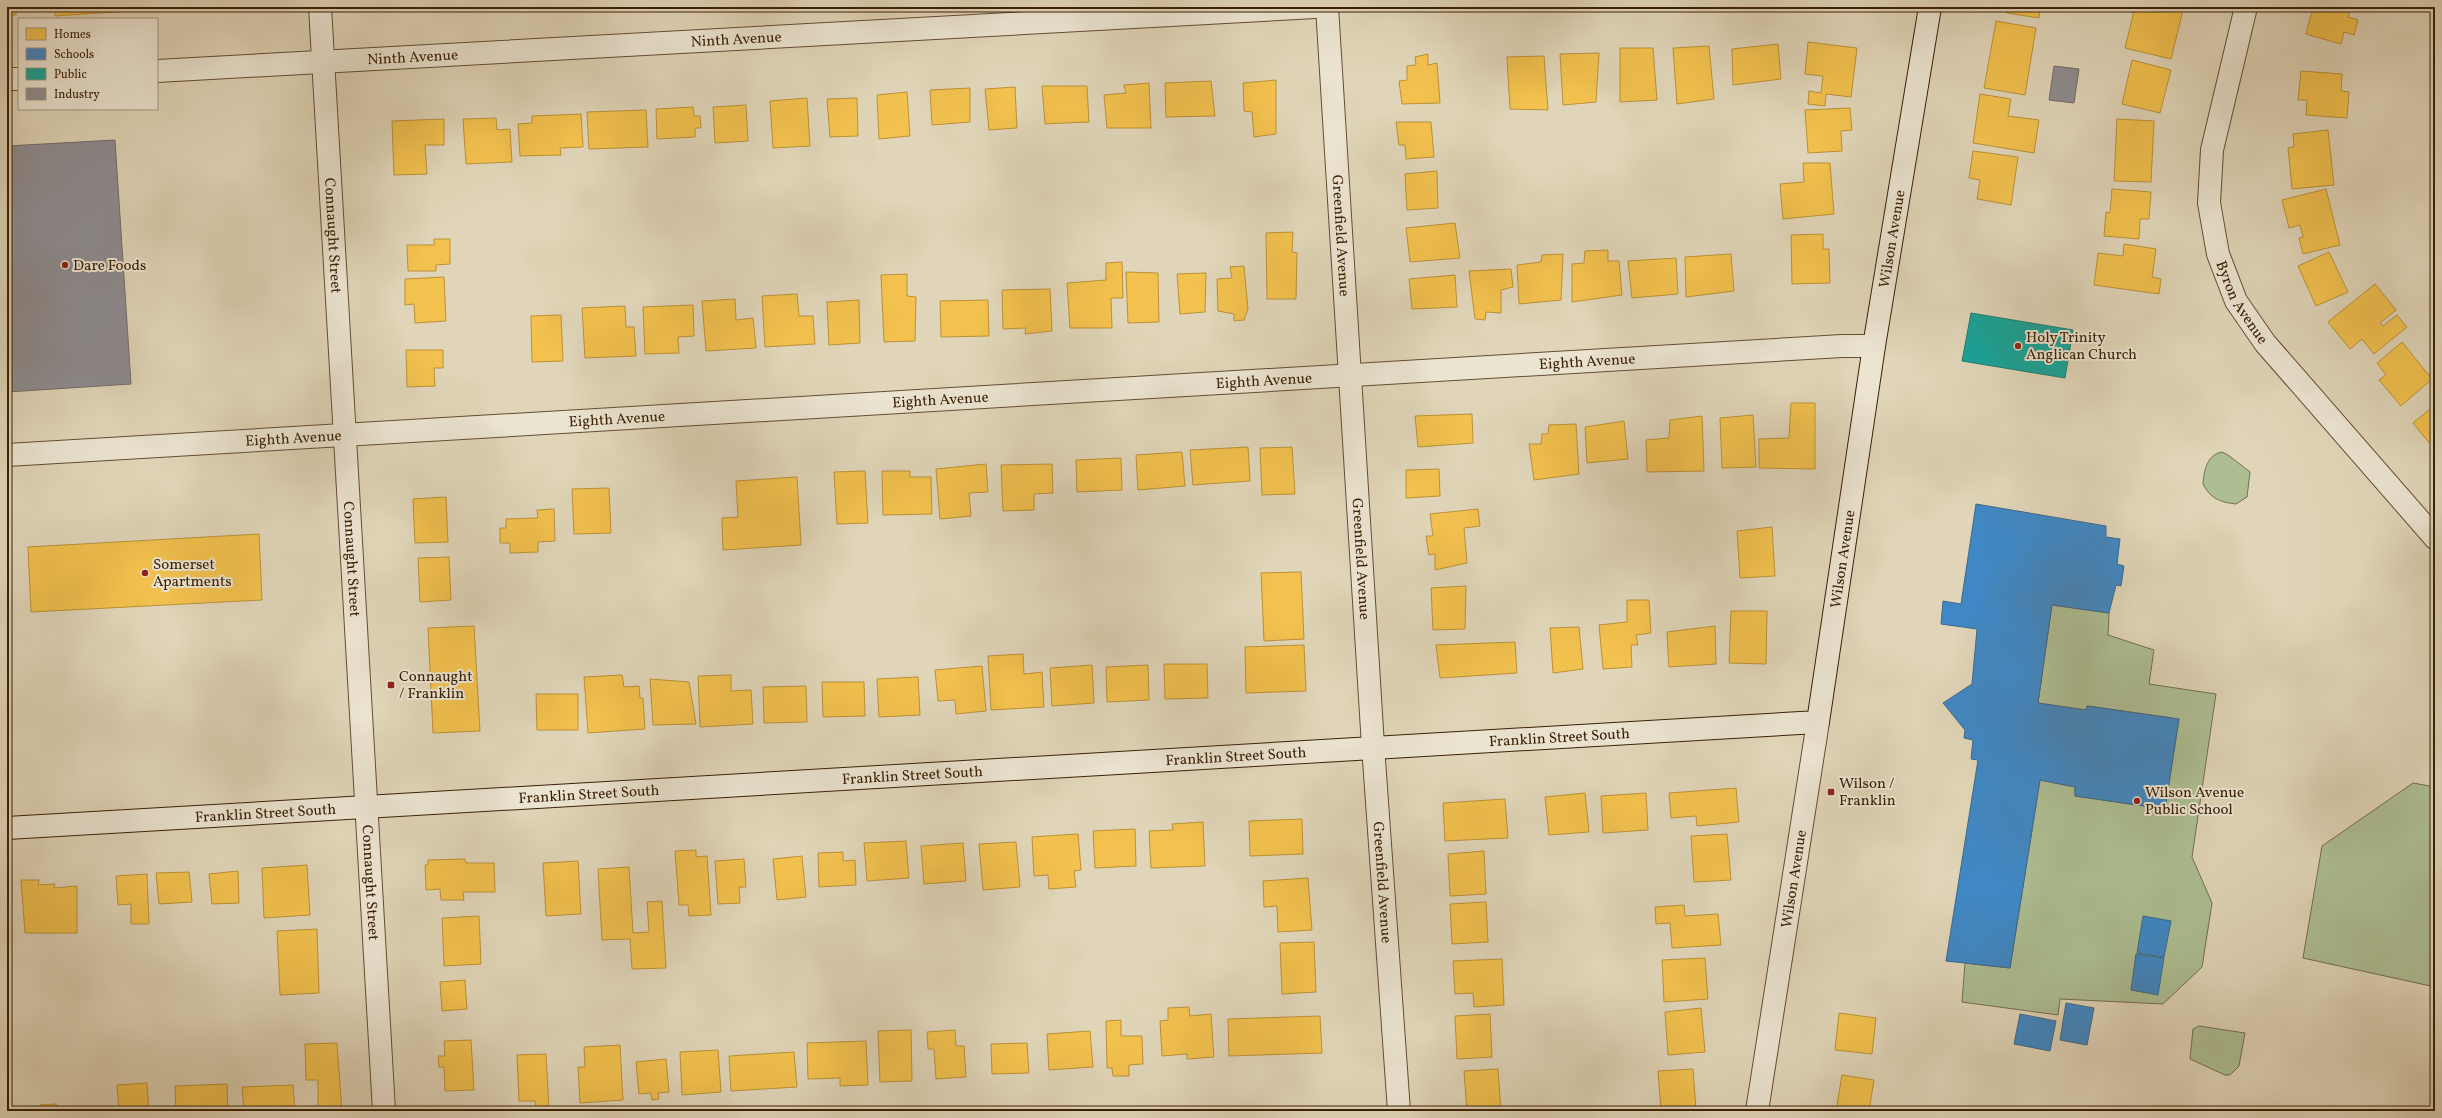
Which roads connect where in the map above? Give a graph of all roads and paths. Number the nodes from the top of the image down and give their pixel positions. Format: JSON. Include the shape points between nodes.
{"nodes":[{"id":1,"x":320,"y":7,"type":"edge"},
{"id":2,"x":1315,"y":7,"type":"edge"},
{"id":3,"x":1327,"y":7,"type":"edge"},
{"id":4,"x":1930,"y":7,"type":"edge"},
{"id":5,"x":2246,"y":7,"type":"edge"},
{"id":6,"x":323,"y":61,"type":"junction"},
{"id":7,"x":158,"y":71,"type":"edge"},
{"id":8,"x":7,"y":79,"type":"edge"},
{"id":9,"x":18,"y":79,"type":"edge"},
{"id":10,"x":1874,"y":346,"type":"junction"},
{"id":11,"x":1350,"y":375,"type":"junction"},
{"id":12,"x":344,"y":435,"type":"junction"},
{"id":13,"x":7,"y":455,"type":"edge"},
{"id":14,"x":2435,"y":538,"type":"edge"},
{"id":15,"x":1818,"y":722,"type":"junction"},
{"id":16,"x":1373,"y":746,"type":"junction"},
{"id":17,"x":368,"y":806,"type":"junction"},
{"id":18,"x":7,"y":828,"type":"edge"},
{"id":19,"x":384,"y":1111,"type":"edge"},
{"id":20,"x":1399,"y":1111,"type":"edge"},
{"id":21,"x":1757,"y":1111,"type":"edge"}],
"edges":[{"from":1,"to":6,"type":"street","name":"Connaught Street"},
{"from":2,"to":6,"type":"street","name":"Ninth Avenue"},
{"from":3,"to":11,"type":"street","name":"Greenfield Avenue"},
{"from":4,"to":10,"type":"street","name":"Wilson Avenue"},
{"from":5,"to":14,"type":"street","name":"Byron Avenue","via":[[2212,150],[2209,203],[2218,254],[2236,301],[2265,343]]},
{"from":6,"to":7,"type":"street","name":"Ninth Avenue"},
{"from":6,"to":12,"type":"street","name":"Connaught Street"},
{"from":8,"to":9,"type":"street"},
{"from":10,"to":11,"type":"street","name":"Eighth Avenue"},
{"from":10,"to":15,"type":"street","name":"Wilson Avenue"},
{"from":11,"to":12,"type":"street","name":"Eighth Avenue"},
{"from":11,"to":16,"type":"street","name":"Greenfield Avenue"},
{"from":12,"to":13,"type":"street","name":"Eighth Avenue"},
{"from":12,"to":17,"type":"street","name":"Connaught Street"},
{"from":15,"to":16,"type":"street","name":"Franklin Street South"},
{"from":15,"to":21,"type":"street","name":"Wilson Avenue"},
{"from":16,"to":17,"type":"street","name":"Franklin Street South"},
{"from":16,"to":20,"type":"street","name":"Greenfield Avenue"},
{"from":17,"to":18,"type":"street","name":"Franklin Street South"},
{"from":17,"to":19,"type":"street","name":"Connaught Street"}]}
